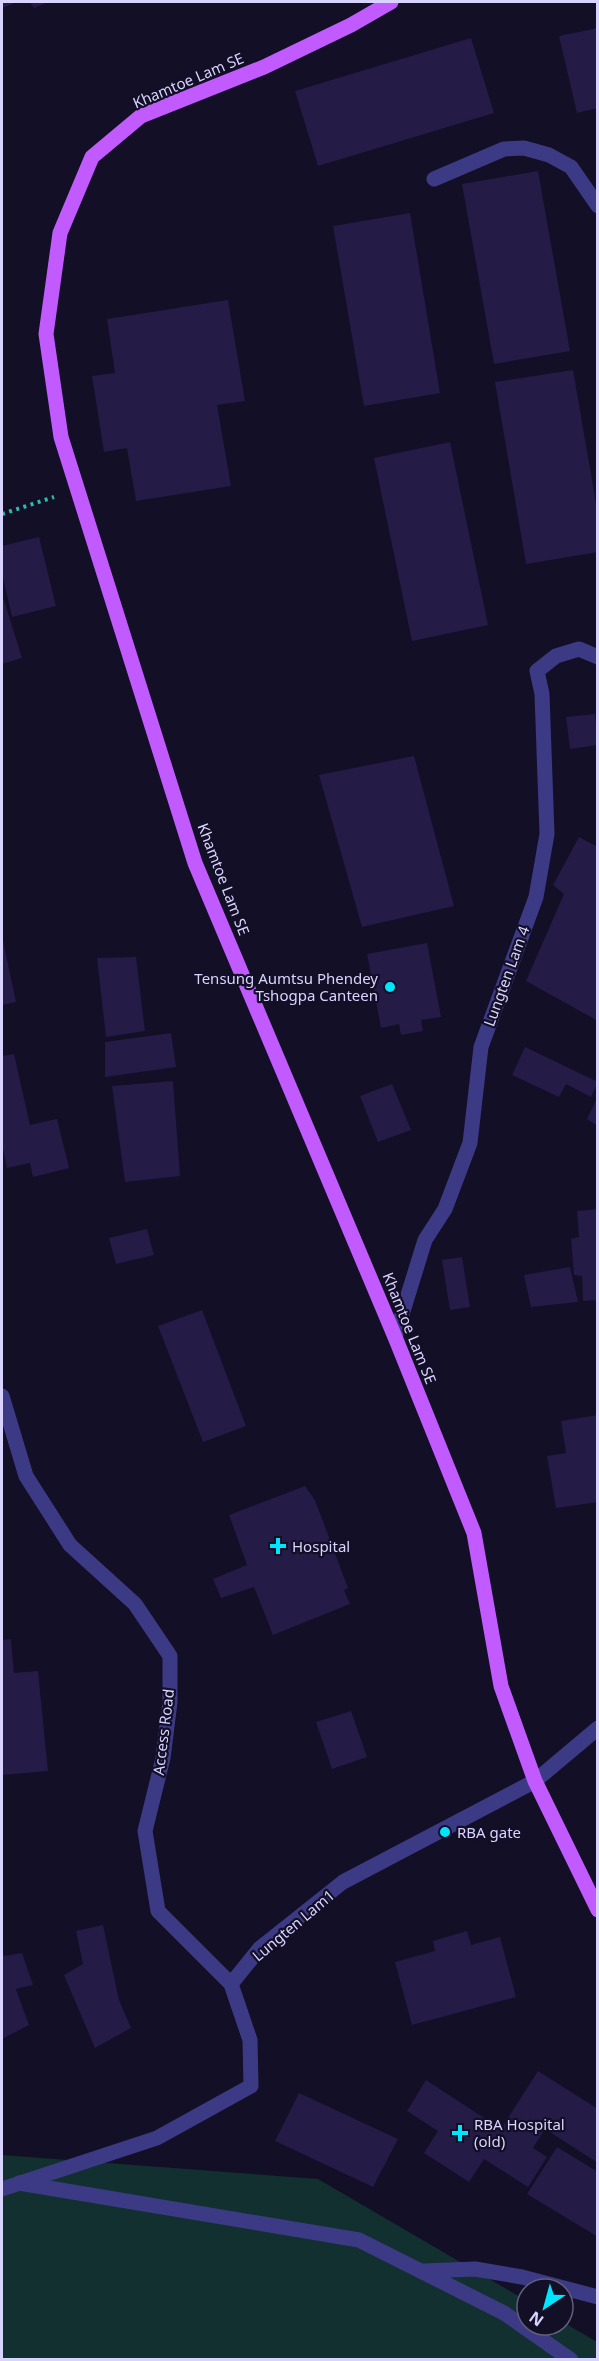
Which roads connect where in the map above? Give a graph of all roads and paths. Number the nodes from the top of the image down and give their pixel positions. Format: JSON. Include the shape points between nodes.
{"nodes":[{"id":1,"x":391,"y":2,"type":"edge"},
{"id":2,"x":434,"y":179,"type":"dead end"},
{"id":3,"x":597,"y":206,"type":"edge"},
{"id":4,"x":78,"y":490,"type":"junction"},
{"id":5,"x":2,"y":514,"type":"edge"},
{"id":6,"x":597,"y":657,"type":"edge"},
{"id":7,"x":395,"y":1337,"type":"junction"},
{"id":8,"x":2,"y":1396,"type":"edge"},
{"id":9,"x":597,"y":1728,"type":"edge"},
{"id":10,"x":535,"y":1781,"type":"junction"},
{"id":11,"x":597,"y":1910,"type":"edge"},
{"id":12,"x":231,"y":1984,"type":"junction"},
{"id":13,"x":19,"y":2183,"type":"junction"},
{"id":14,"x":2,"y":2189,"type":"edge"},
{"id":15,"x":420,"y":2271,"type":"junction"},
{"id":16,"x":597,"y":2297,"type":"edge"},
{"id":17,"x":571,"y":2360,"type":"edge"}],
"edges":[{"from":1,"to":4,"type":"main road","name":"Khamtoe Lam SE","via":[[264,67],[141,116],[92,157],[60,233],[46,334],[61,437]]},
{"from":2,"to":3,"type":"street","via":[[504,149],[524,148],[571,167]]},
{"from":4,"to":5,"type":"path"},
{"from":4,"to":7,"type":"main road","name":"Khamtoe Lam SE","via":[[195,863]]},
{"from":6,"to":7,"type":"street","name":"Lungten Lam 4","via":[[579,649],[556,656],[537,671],[542,694],[547,794],[547,834],[540,879],[481,1047],[470,1143],[445,1209],[425,1240]]},
{"from":7,"to":10,"type":"main road","name":"Khamtoe Lam SE","via":[[474,1533],[501,1686]]},
{"from":8,"to":12,"type":"street","name":"Access Road","via":[[26,1476],[70,1545],[135,1604],[170,1656],[170,1702],[163,1758],[145,1831],[158,1911]]},
{"from":9,"to":10,"type":"street","name":"Lungten Lam1"},
{"from":10,"to":11,"type":"main road","name":"Khamtoe Lam SE"},
{"from":10,"to":12,"type":"street","name":"Lungten Lam1","via":[[343,1882],[260,1948]]},
{"from":12,"to":13,"type":"street","via":[[250,2040],[252,2086],[157,2138]]},
{"from":13,"to":14,"type":"street"},
{"from":13,"to":15,"type":"street","via":[[359,2240]]},
{"from":15,"to":16,"type":"street","via":[[475,2269]]},
{"from":15,"to":17,"type":"street","via":[[504,2313]]}]}
